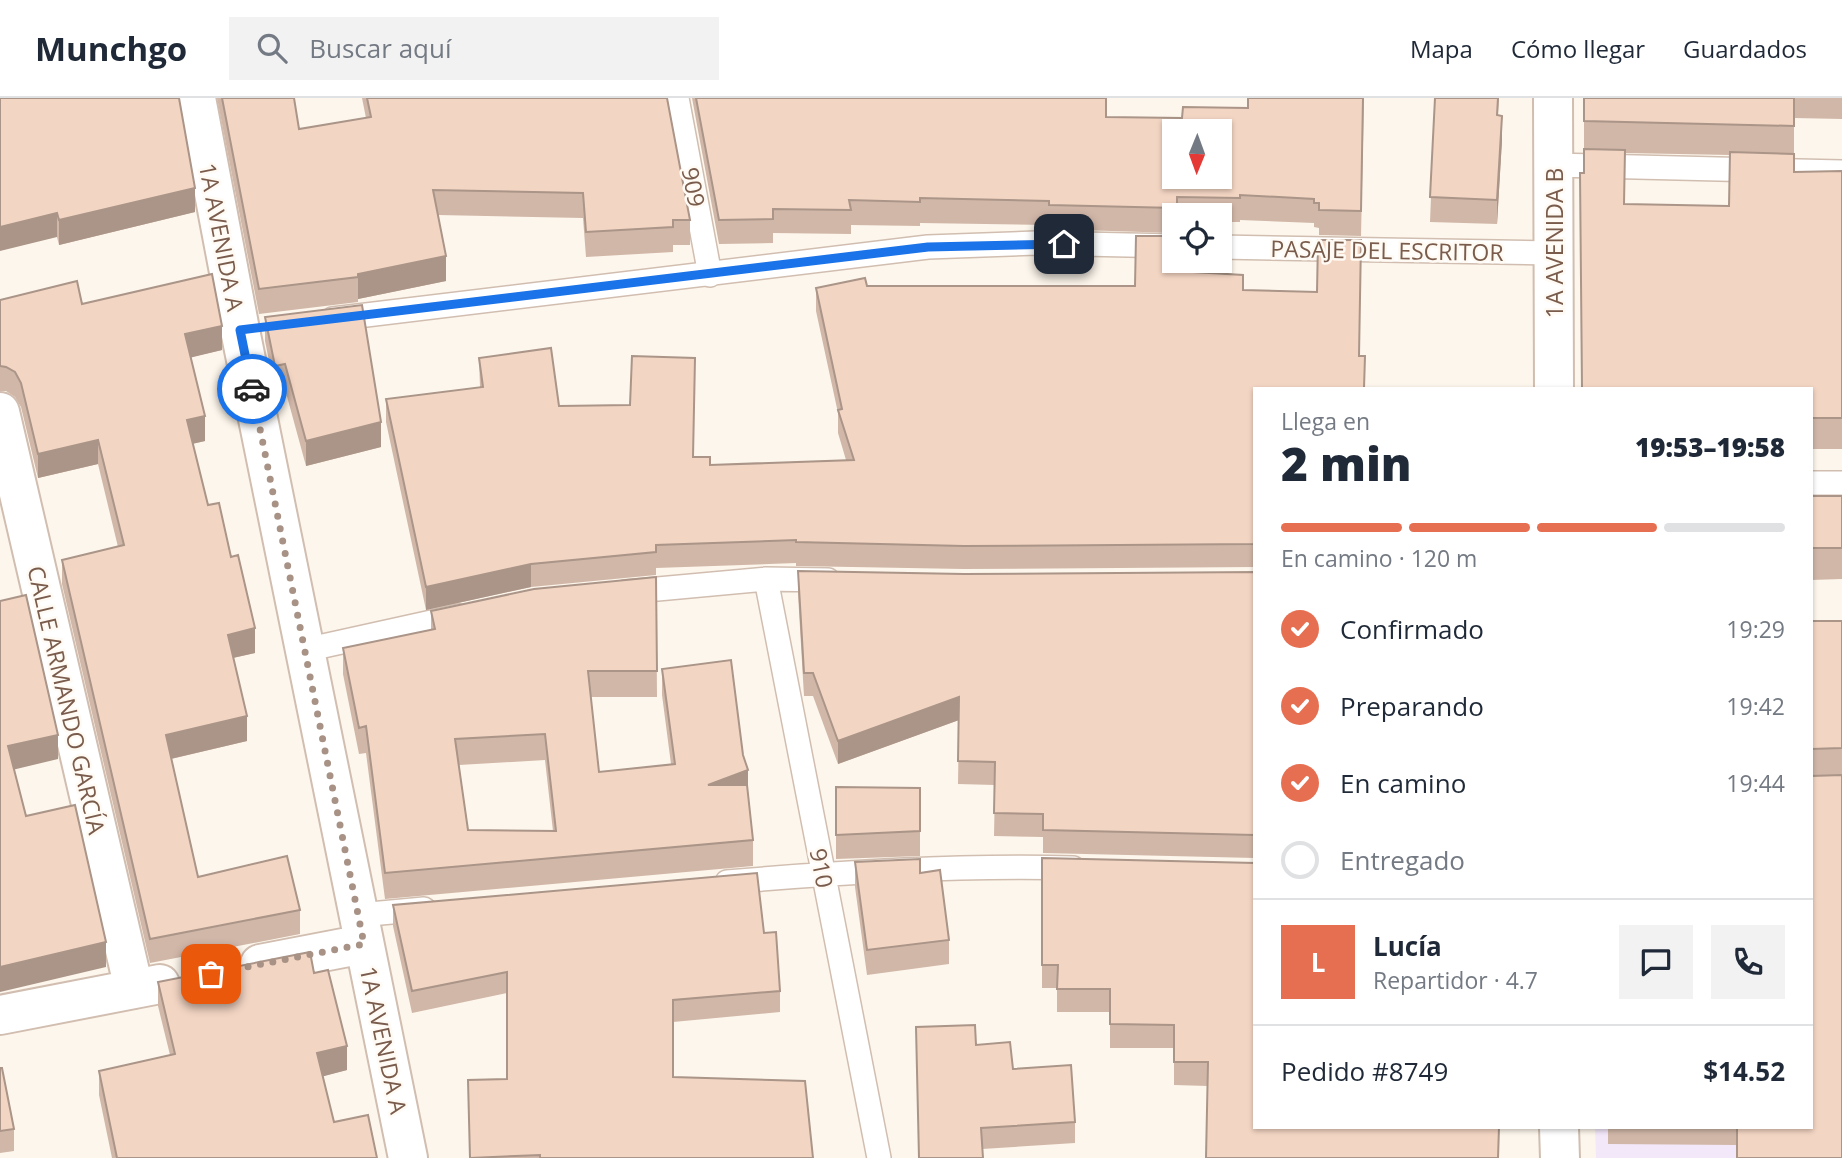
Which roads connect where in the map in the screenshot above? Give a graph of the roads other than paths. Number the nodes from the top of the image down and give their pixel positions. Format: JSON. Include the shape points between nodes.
{"nodes":[{"id":1,"x":196,"y":98,"type":"edge"},
{"id":2,"x":677,"y":98,"type":"edge"},
{"id":3,"x":1553,"y":98,"type":"edge"},
{"id":4,"x":1553,"y":165,"type":"junction"},
{"id":5,"x":1842,"y":172,"type":"edge"},
{"id":6,"x":1162,"y":246,"type":"edge"},
{"id":7,"x":1232,"y":247,"type":"edge"},
{"id":8,"x":1553,"y":253,"type":"junction"},
{"id":9,"x":710,"y":275,"type":"junction"},
{"id":10,"x":309,"y":322,"type":"edge"},
{"id":11,"x":1554,"y":387,"type":"edge"},
{"id":12,"x":0,"y":412,"type":"edge"},
{"id":13,"x":1813,"y":483,"type":"edge"},
{"id":14,"x":1842,"y":483,"type":"edge"},
{"id":15,"x":766,"y":579,"type":"junction"},
{"id":16,"x":845,"y":580,"type":"edge"},
{"id":17,"x":600,"y":594,"type":"edge"},
{"id":18,"x":477,"y":612,"type":"edge"},
{"id":19,"x":305,"y":650,"type":"junction"},
{"id":20,"x":1101,"y":868,"type":"edge"},
{"id":21,"x":823,"y":874,"type":"junction"},
{"id":22,"x":700,"y":885,"type":"edge"},
{"id":23,"x":441,"y":907,"type":"edge"},
{"id":24,"x":361,"y":929,"type":"junction"},
{"id":25,"x":229,"y":970,"type":"edge"},
{"id":26,"x":188,"y":978,"type":"edge"},
{"id":27,"x":134,"y":989,"type":"junction"},
{"id":28,"x":0,"y":1014,"type":"edge"},
{"id":29,"x":1559,"y":1129,"type":"edge"},
{"id":30,"x":408,"y":1158,"type":"edge"},
{"id":31,"x":879,"y":1158,"type":"edge"},
{"id":32,"x":1560,"y":1158,"type":"edge"}],
"edges":[{"from":1,"to":19,"type":"street","name":"1A AVENIDA A","via":[[254,328]]},
{"from":2,"to":9,"type":"lane","name":"909"},
{"from":3,"to":4,"type":"street","name":"1A AVENIDA B"},
{"from":4,"to":5,"type":"lane"},
{"from":4,"to":8,"type":"street","name":"1A AVENIDA B"},
{"from":6,"to":9,"type":"lane","via":[[928,247]]},
{"from":7,"to":8,"type":"lane","name":"PASAJE DEL ESCRITOR"},
{"from":8,"to":11,"type":"street","name":"1A AVENIDA B"},
{"from":9,"to":10,"type":"lane"},
{"from":12,"to":27,"type":"street","name":"CALLE ARMANDO GARCÍA"},
{"from":13,"to":14,"type":"lane"},
{"from":15,"to":16,"type":"lane"},
{"from":15,"to":17,"type":"lane"},
{"from":15,"to":21,"type":"lane","name":"910"},
{"from":18,"to":19,"type":"lane"},
{"from":19,"to":24,"type":"street","name":"1A AVENIDA A"},
{"from":20,"to":21,"type":"lane","via":[[1004,866]]},
{"from":21,"to":22,"type":"lane"},
{"from":21,"to":31,"type":"lane","name":"910"},
{"from":23,"to":24,"type":"lane"},
{"from":24,"to":25,"type":"street"},
{"from":24,"to":30,"type":"street","name":"1A AVENIDA A"},
{"from":26,"to":27,"type":"street"},
{"from":27,"to":28,"type":"street"},
{"from":29,"to":32,"type":"street"}]}
